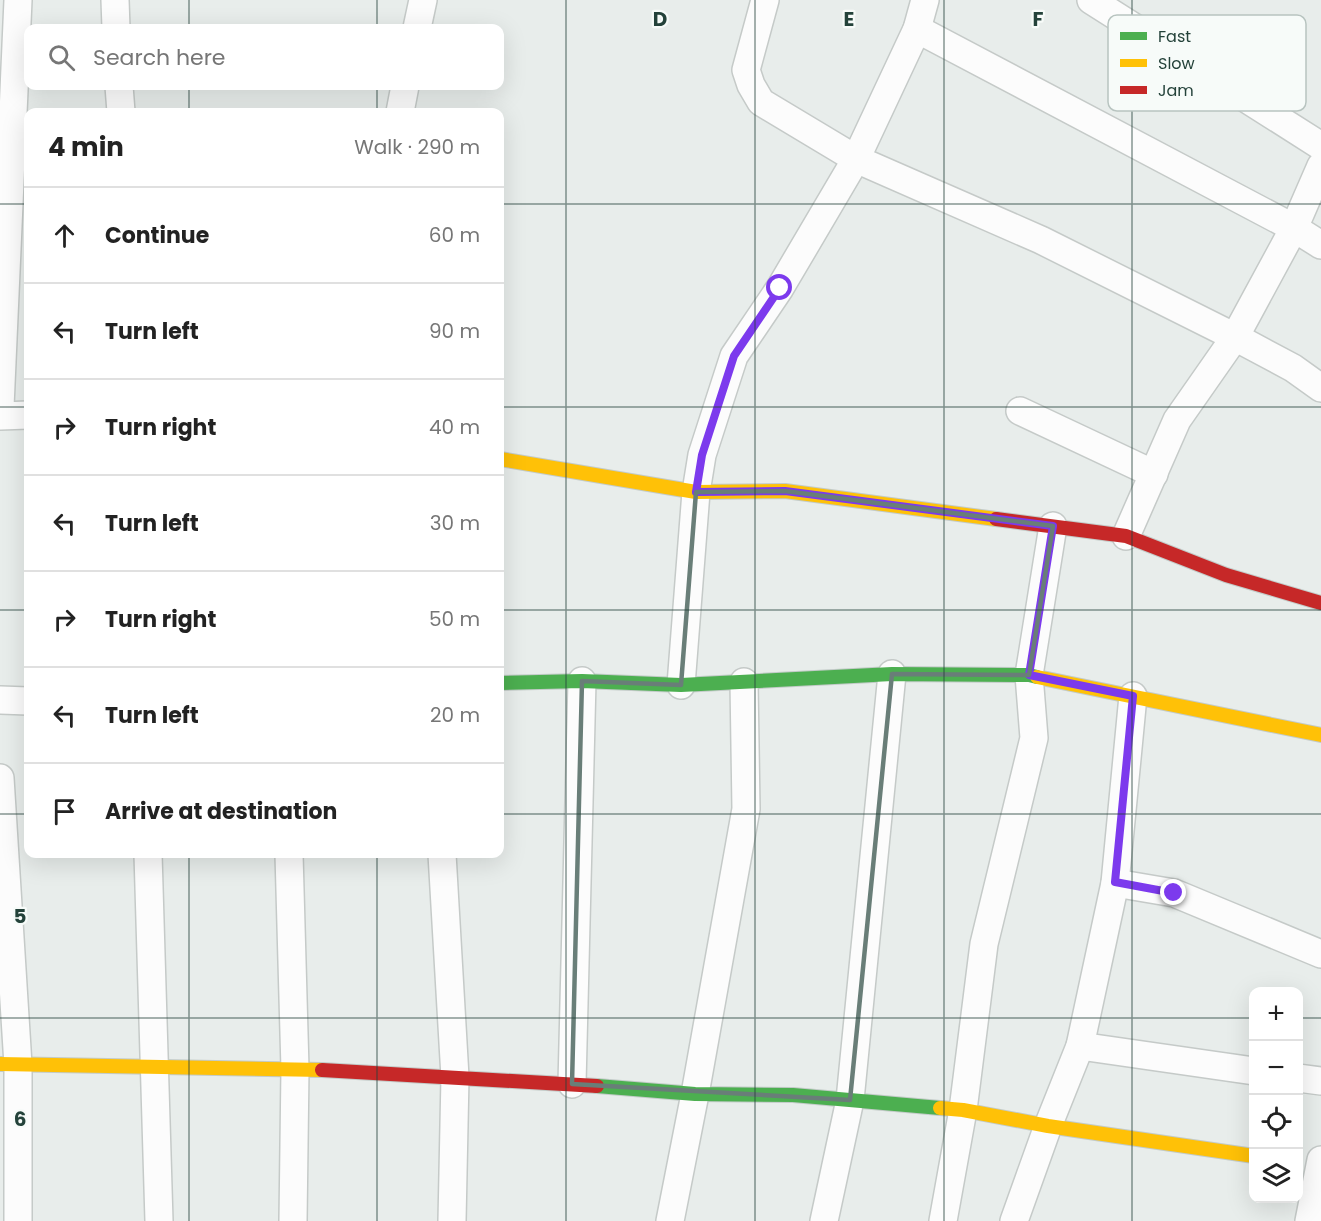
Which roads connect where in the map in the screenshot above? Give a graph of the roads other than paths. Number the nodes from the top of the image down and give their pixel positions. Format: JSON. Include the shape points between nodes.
{"nodes":[{"id":1,"x":18,"y":0,"type":"edge"},
{"id":2,"x":115,"y":0,"type":"edge"},
{"id":3,"x":423,"y":0,"type":"edge"},
{"id":4,"x":765,"y":0,"type":"edge"},
{"id":5,"x":925,"y":0,"type":"edge"},
{"id":6,"x":1090,"y":0,"type":"edge"},
{"id":7,"x":1114,"y":15,"type":"edge"},
{"id":8,"x":116,"y":24,"type":"edge"},
{"id":9,"x":418,"y":24,"type":"edge"},
{"id":10,"x":917,"y":29,"type":"junction"},
{"id":11,"x":8,"y":83,"type":"edge"},
{"id":12,"x":119,"y":90,"type":"edge"},
{"id":13,"x":404,"y":90,"type":"edge"},
{"id":14,"x":121,"y":108,"type":"edge"},
{"id":15,"x":401,"y":108,"type":"edge"},
{"id":16,"x":1266,"y":111,"type":"edge"},
{"id":17,"x":1321,"y":146,"type":"edge"},
{"id":18,"x":856,"y":159,"type":"junction"},
{"id":19,"x":1321,"y":166,"type":"edge"},
{"id":20,"x":1294,"y":228,"type":"junction"},
{"id":21,"x":1321,"y":244,"type":"edge"},
{"id":22,"x":1235,"y":337,"type":"junction"},
{"id":23,"x":1321,"y":388,"type":"edge"},
{"id":24,"x":0,"y":407,"type":"edge"},
{"id":25,"x":1020,"y":411,"type":"dead end"},
{"id":26,"x":24,"y":415,"type":"edge"},
{"id":27,"x":0,"y":416,"type":"edge"},
{"id":28,"x":504,"y":460,"type":"edge"},
{"id":29,"x":1154,"y":474,"type":"junction"},
{"id":30,"x":696,"y":492,"type":"junction"},
{"id":31,"x":1053,"y":526,"type":"junction"},
{"id":32,"x":1126,"y":536,"type":"junction"},
{"id":33,"x":1321,"y":603,"type":"edge"},
{"id":34,"x":892,"y":674,"type":"junction"},
{"id":35,"x":1029,"y":675,"type":"junction"},
{"id":36,"x":582,"y":681,"type":"junction"},
{"id":37,"x":744,"y":682,"type":"junction"},
{"id":38,"x":504,"y":683,"type":"edge"},
{"id":39,"x":681,"y":685,"type":"junction"},
{"id":40,"x":1133,"y":696,"type":"junction"},
{"id":41,"x":0,"y":700,"type":"edge"},
{"id":42,"x":24,"y":701,"type":"edge"},
{"id":43,"x":1321,"y":735,"type":"edge"},
{"id":44,"x":0,"y":778,"type":"edge"},
{"id":45,"x":147,"y":858,"type":"edge"},
{"id":46,"x":289,"y":858,"type":"edge"},
{"id":47,"x":442,"y":858,"type":"edge"},
{"id":48,"x":1115,"y":882,"type":"junction"},
{"id":49,"x":1321,"y":954,"type":"edge"},
{"id":50,"x":1080,"y":1046,"type":"junction"},
{"id":51,"x":9,"y":1064,"type":"edge"},
{"id":52,"x":154,"y":1067,"type":"junction"},
{"id":53,"x":295,"y":1069,"type":"junction"},
{"id":54,"x":1249,"y":1070,"type":"edge"},
{"id":55,"x":454,"y":1077,"type":"junction"},
{"id":56,"x":1303,"y":1079,"type":"edge"},
{"id":57,"x":1321,"y":1081,"type":"edge"},
{"id":58,"x":572,"y":1084,"type":"junction"},
{"id":59,"x":695,"y":1094,"type":"junction"},
{"id":60,"x":850,"y":1100,"type":"junction"},
{"id":61,"x":963,"y":1110,"type":"junction"},
{"id":62,"x":1048,"y":1126,"type":"junction"},
{"id":63,"x":1249,"y":1155,"type":"edge"},
{"id":64,"x":1321,"y":1160,"type":"edge"},
{"id":65,"x":1303,"y":1163,"type":"edge"},
{"id":66,"x":1320,"y":1166,"type":"edge"},
{"id":67,"x":18,"y":1221,"type":"edge"},
{"id":68,"x":159,"y":1221,"type":"edge"},
{"id":69,"x":293,"y":1221,"type":"edge"},
{"id":70,"x":452,"y":1221,"type":"edge"},
{"id":71,"x":670,"y":1221,"type":"edge"},
{"id":72,"x":824,"y":1221,"type":"edge"},
{"id":73,"x":943,"y":1221,"type":"edge"},
{"id":74,"x":1014,"y":1221,"type":"edge"},
{"id":75,"x":1309,"y":1221,"type":"edge"}],
"edges":[{"from":1,"to":11,"type":"street"},
{"from":2,"to":8,"type":"street"},
{"from":3,"to":9,"type":"street"},
{"from":4,"to":18,"type":"street","via":[[746,70],[751,85],[761,102]]},
{"from":5,"to":10,"type":"street"},
{"from":6,"to":7,"type":"street"},
{"from":10,"to":18,"type":"street"},
{"from":10,"to":20,"type":"street"},
{"from":11,"to":24,"type":"street"},
{"from":12,"to":14,"type":"street"},
{"from":13,"to":15,"type":"street"},
{"from":16,"to":17,"type":"street"},
{"from":18,"to":22,"type":"street","via":[[1041,240]]},
{"from":18,"to":30,"type":"street","via":[[780,288],[734,356],[702,455]]},
{"from":19,"to":20,"type":"street"},
{"from":20,"to":21,"type":"street"},
{"from":20,"to":22,"type":"street"},
{"from":22,"to":23,"type":"street"},
{"from":22,"to":29,"type":"street","via":[[1177,420]]},
{"from":25,"to":29,"type":"street"},
{"from":26,"to":27,"type":"street"},
{"from":28,"to":30,"type":"street"},
{"from":29,"to":32,"type":"street"},
{"from":30,"to":31,"type":"street","via":[[785,491]]},
{"from":30,"to":39,"type":"street"},
{"from":31,"to":32,"type":"street"},
{"from":31,"to":35,"type":"street"},
{"from":32,"to":33,"type":"street","via":[[1226,575]]},
{"from":34,"to":35,"type":"street"},
{"from":34,"to":37,"type":"street"},
{"from":34,"to":60,"type":"street"},
{"from":35,"to":40,"type":"street"},
{"from":35,"to":61,"type":"street","via":[[1034,738],[984,944]]},
{"from":36,"to":38,"type":"street"},
{"from":36,"to":39,"type":"street"},
{"from":36,"to":58,"type":"street"},
{"from":37,"to":39,"type":"street"},
{"from":37,"to":59,"type":"street","via":[[746,809]]},
{"from":40,"to":43,"type":"street"},
{"from":40,"to":48,"type":"street"},
{"from":41,"to":42,"type":"street"},
{"from":44,"to":51,"type":"street"},
{"from":45,"to":52,"type":"street"},
{"from":46,"to":53,"type":"street"},
{"from":47,"to":55,"type":"street"},
{"from":48,"to":49,"type":"street","via":[[1174,893]]},
{"from":48,"to":50,"type":"street"},
{"from":50,"to":54,"type":"street"},
{"from":50,"to":62,"type":"street"},
{"from":51,"to":52,"type":"street"},
{"from":51,"to":67,"type":"street"},
{"from":52,"to":53,"type":"street"},
{"from":52,"to":68,"type":"street"},
{"from":53,"to":55,"type":"street"},
{"from":53,"to":69,"type":"street"},
{"from":55,"to":58,"type":"street"},
{"from":55,"to":70,"type":"street"},
{"from":56,"to":57,"type":"street"},
{"from":58,"to":59,"type":"street"},
{"from":59,"to":60,"type":"street"},
{"from":59,"to":71,"type":"street"},
{"from":60,"to":61,"type":"street"},
{"from":60,"to":72,"type":"street"},
{"from":61,"to":62,"type":"street"},
{"from":61,"to":73,"type":"street"},
{"from":62,"to":63,"type":"street"},
{"from":62,"to":74,"type":"street"},
{"from":64,"to":66,"type":"street"},
{"from":65,"to":66,"type":"street"},
{"from":66,"to":75,"type":"street"}]}
